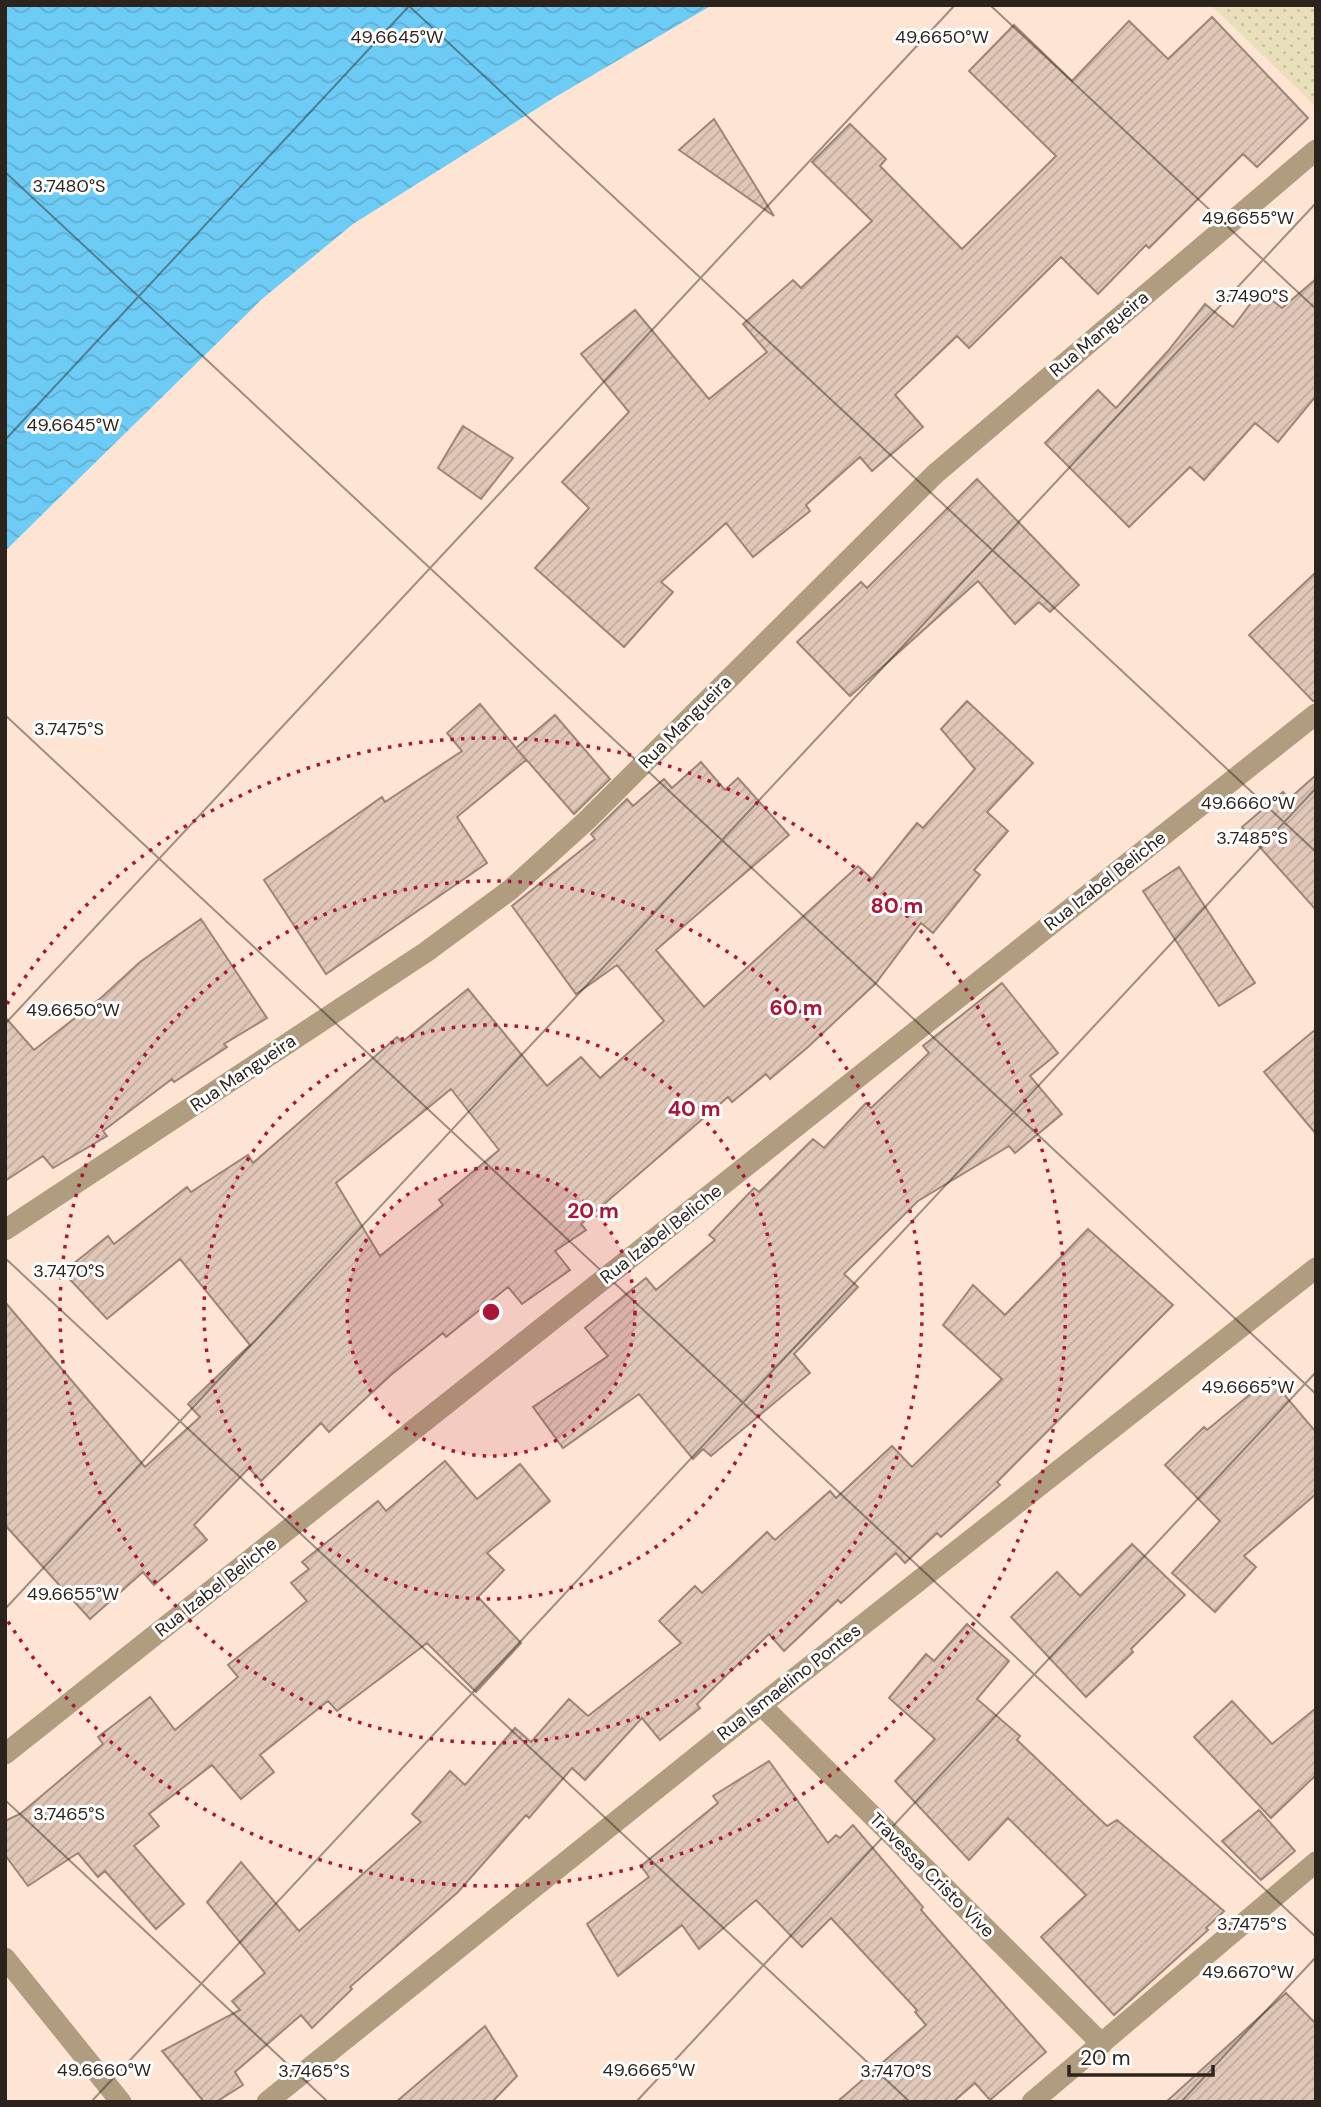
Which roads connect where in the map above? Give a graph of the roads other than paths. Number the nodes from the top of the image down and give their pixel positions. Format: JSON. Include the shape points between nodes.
{"nodes":[{"id":1,"x":1316,"y":150,"type":"edge"},
{"id":2,"x":1316,"y":714,"type":"edge"},
{"id":3,"x":5,"y":1230,"type":"edge"},
{"id":4,"x":1316,"y":1268,"type":"edge"},
{"id":5,"x":761,"y":1705,"type":"junction"},
{"id":6,"x":5,"y":1754,"type":"edge"},
{"id":7,"x":1316,"y":1862,"type":"edge"},
{"id":8,"x":5,"y":1958,"type":"edge"},
{"id":9,"x":1102,"y":2044,"type":"junction"},
{"id":10,"x":121,"y":2102,"type":"edge"},
{"id":11,"x":267,"y":2102,"type":"edge"},
{"id":12,"x":1032,"y":2102,"type":"edge"}],
"edges":[{"from":1,"to":3,"type":"street","name":"Rua Mangueira","via":[[935,474],[586,821],[510,890],[426,952]]},
{"from":2,"to":6,"type":"street","name":"Rua Izabel Beliche"},
{"from":4,"to":5,"type":"street","name":"Rua Ismaelino Pontes"},
{"from":5,"to":9,"type":"street","name":"Travessa Cristo Vive"},
{"from":5,"to":11,"type":"street","name":"Rua Ismaelino Pontes"},
{"from":7,"to":9,"type":"street"},
{"from":8,"to":10,"type":"street"},
{"from":9,"to":12,"type":"street"}]}
